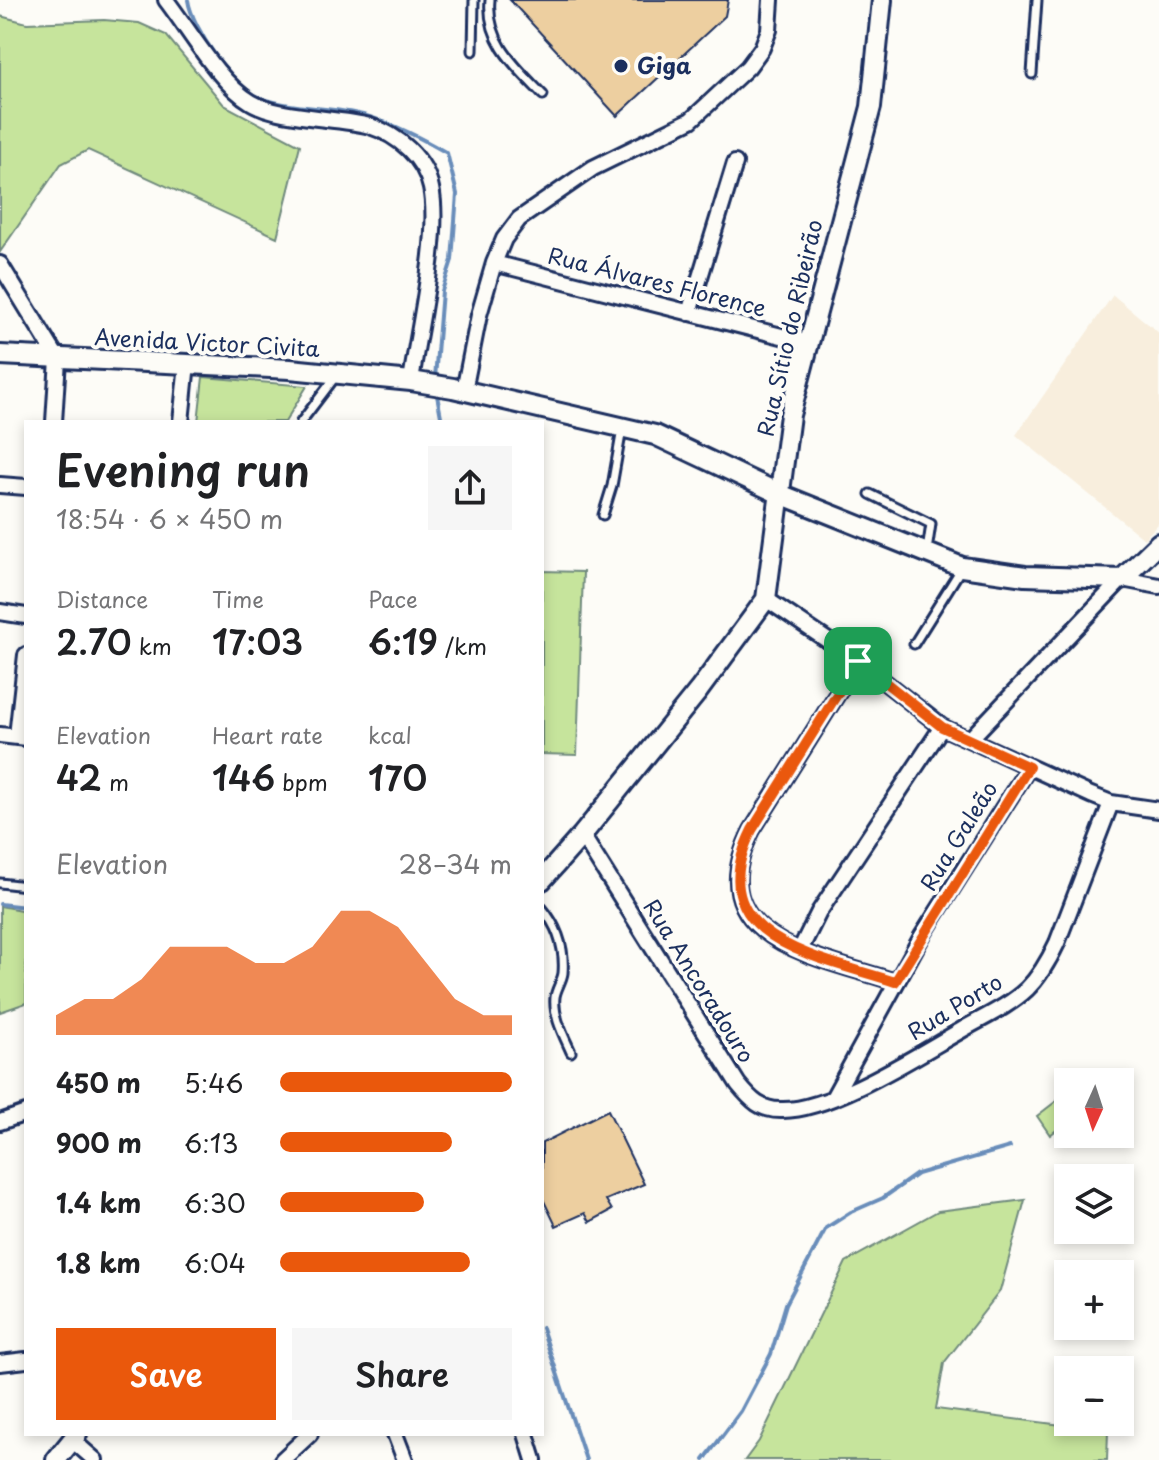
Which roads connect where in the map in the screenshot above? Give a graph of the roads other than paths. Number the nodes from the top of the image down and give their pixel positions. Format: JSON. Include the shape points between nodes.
{"nodes":[{"id":1,"x":166,"y":0,"type":"edge"},
{"id":2,"x":474,"y":0,"type":"edge"},
{"id":3,"x":490,"y":0,"type":"edge"},
{"id":4,"x":771,"y":0,"type":"edge"},
{"id":5,"x":882,"y":0,"type":"edge"},
{"id":6,"x":1037,"y":0,"type":"edge"},
{"id":7,"x":473,"y":51,"type":"dead end"},
{"id":8,"x":1032,"y":74,"type":"dead end"},
{"id":9,"x":543,"y":95,"type":"dead end"},
{"id":10,"x":735,"y":163,"type":"dead end"},
{"id":11,"x":494,"y":263,"type":"junction"},
{"id":12,"x":0,"y":264,"type":"edge"},
{"id":13,"x":689,"y":313,"type":"junction"},
{"id":14,"x":809,"y":343,"type":"junction"},
{"id":15,"x":0,"y":355,"type":"edge"},
{"id":16,"x":58,"y":359,"type":"junction"},
{"id":17,"x":187,"y":363,"type":"junction"},
{"id":18,"x":338,"y":374,"type":"junction"},
{"id":19,"x":415,"y":381,"type":"junction"},
{"id":20,"x":459,"y":390,"type":"junction"},
{"id":21,"x":54,"y":420,"type":"edge"},
{"id":22,"x":181,"y":420,"type":"edge"},
{"id":23,"x":303,"y":420,"type":"edge"},
{"id":24,"x":622,"y":427,"type":"junction"},
{"id":25,"x":0,"y":485,"type":"edge"},
{"id":26,"x":24,"y":487,"type":"edge"},
{"id":27,"x":780,"y":494,"type":"junction"},
{"id":28,"x":870,"y":494,"type":"dead end"},
{"id":29,"x":603,"y":515,"type":"dead end"},
{"id":30,"x":1159,"y":543,"type":"edge"},
{"id":31,"x":926,"y":553,"type":"junction"},
{"id":32,"x":962,"y":567,"type":"junction"},
{"id":33,"x":1122,"y":579,"type":"junction"},
{"id":34,"x":1159,"y":586,"type":"edge"},
{"id":35,"x":766,"y":599,"type":"junction"},
{"id":36,"x":0,"y":612,"type":"edge"},
{"id":37,"x":24,"y":616,"type":"edge"},
{"id":38,"x":914,"y":644,"type":"dead end"},
{"id":39,"x":858,"y":661,"type":"junction"},
{"id":40,"x":24,"y":696,"type":"edge"},
{"id":41,"x":942,"y":727,"type":"junction"},
{"id":42,"x":0,"y":735,"type":"edge"},
{"id":43,"x":22,"y":737,"type":"edge"},
{"id":44,"x":970,"y":739,"type":"junction"},
{"id":45,"x":1029,"y":767,"type":"junction"},
{"id":46,"x":1111,"y":803,"type":"junction"},
{"id":47,"x":1159,"y":810,"type":"edge"},
{"id":48,"x":582,"y":835,"type":"junction"},
{"id":49,"x":544,"y":878,"type":"edge"},
{"id":50,"x":0,"y":883,"type":"edge"},
{"id":51,"x":24,"y":886,"type":"edge"},
{"id":52,"x":544,"y":911,"type":"edge"},
{"id":53,"x":800,"y":950,"type":"junction"},
{"id":54,"x":895,"y":982,"type":"junction"},
{"id":55,"x":571,"y":1052,"type":"dead end"},
{"id":56,"x":834,"y":1096,"type":"junction"},
{"id":57,"x":805,"y":1108,"type":"joint"},
{"id":58,"x":24,"y":1114,"type":"edge"},
{"id":59,"x":0,"y":1122,"type":"edge"},
{"id":60,"x":24,"y":1360,"type":"edge"},
{"id":61,"x":0,"y":1363,"type":"edge"},
{"id":62,"x":308,"y":1436,"type":"edge"},
{"id":63,"x":396,"y":1436,"type":"edge"},
{"id":64,"x":527,"y":1436,"type":"edge"},
{"id":65,"x":75,"y":1437,"type":"edge"},
{"id":66,"x":285,"y":1458,"type":"edge"},
{"id":67,"x":56,"y":1460,"type":"edge"},
{"id":68,"x":95,"y":1460,"type":"edge"},
{"id":69,"x":405,"y":1460,"type":"edge"},
{"id":70,"x":534,"y":1460,"type":"edge"}],
"edges":[{"from":1,"to":19,"type":"street","via":[[232,87],[252,103],[370,126],[392,135],[421,163],[431,186],[433,217]]},
{"from":2,"to":7,"type":"lane"},
{"from":3,"to":9,"type":"lane","via":[[495,39]]},
{"from":4,"to":11,"type":"street","via":[[762,48],[728,87],[691,120],[593,168],[519,219]]},
{"from":5,"to":14,"type":"main road","name":"Rua Sítio do Ribeirão","via":[[871,107]]},
{"from":6,"to":8,"type":"lane"},
{"from":10,"to":13,"type":"street"},
{"from":11,"to":13,"type":"street","name":"Rua Álvares Florence"},
{"from":11,"to":20,"type":"street"},
{"from":12,"to":16,"type":"street"},
{"from":13,"to":14,"type":"street","name":"Rua Álvares Florence"},
{"from":14,"to":27,"type":"main road","name":"Rua Sítio do Ribeirão","via":[[790,415]]},
{"from":15,"to":16,"type":"main road","name":"Avenida Victor Civita"},
{"from":16,"to":17,"type":"main road","name":"Avenida Victor Civita"},
{"from":16,"to":21,"type":"street"},
{"from":17,"to":18,"type":"main road","name":"Avenida Victor Civita"},
{"from":17,"to":22,"type":"street"},
{"from":18,"to":19,"type":"main road","name":"Avenida Victor Civita"},
{"from":18,"to":23,"type":"lane"},
{"from":19,"to":20,"type":"main road","name":"Avenida Victor Civita"},
{"from":20,"to":24,"type":"main road","name":"Avenida Victor Civita"},
{"from":24,"to":27,"type":"main road","name":"Avenida Victor Civita","via":[[679,445]]},
{"from":24,"to":29,"type":"lane"},
{"from":25,"to":26,"type":"street"},
{"from":27,"to":31,"type":"main road","name":"Avenida Victor Civita"},
{"from":27,"to":35,"type":"main road","name":"Rua Sítio do Ribeirão"},
{"from":28,"to":31,"type":"lane","via":[[931,524]]},
{"from":30,"to":33,"type":"main road"},
{"from":31,"to":32,"type":"main road","name":"Avenida Victor Civita"},
{"from":32,"to":33,"type":"main road","name":"Avenida Victor Civita","via":[[1025,576]]},
{"from":32,"to":38,"type":"lane"},
{"from":33,"to":34,"type":"street"},
{"from":33,"to":44,"type":"street"},
{"from":35,"to":39,"type":"street"},
{"from":35,"to":48,"type":"main road","name":"Rua Sítio do Ribeirão"},
{"from":36,"to":37,"type":"street"},
{"from":39,"to":41,"type":"street"},
{"from":39,"to":53,"type":"street","via":[[742,849],[739,884],[747,915],[768,936]]},
{"from":40,"to":43,"type":"street"},
{"from":41,"to":44,"type":"street"},
{"from":41,"to":53,"type":"street","via":[[819,912]]},
{"from":42,"to":43,"type":"street"},
{"from":44,"to":45,"type":"street"},
{"from":45,"to":46,"type":"street"},
{"from":45,"to":54,"type":"street","name":"Rua Galeão"},
{"from":46,"to":47,"type":"street"},
{"from":46,"to":56,"type":"street","name":"Rua Porto","via":[[1057,943],[1026,989],[878,1078]]},
{"from":48,"to":49,"type":"main road","name":"Rua Sítio do Ribeirão"},
{"from":48,"to":57,"type":"street","name":"Rua Ancoradouro","via":[[752,1102],[774,1110]]},
{"from":50,"to":51,"type":"lane"},
{"from":52,"to":55,"type":"lane","via":[[562,947],[563,974],[555,996],[557,1019]]},
{"from":53,"to":54,"type":"street"},
{"from":54,"to":56,"type":"street","name":"Rua Galeão"},
{"from":56,"to":57,"type":"street","name":"Rua Porto"},
{"from":58,"to":59,"type":"street"},
{"from":60,"to":61,"type":"street"},
{"from":62,"to":66,"type":"street"},
{"from":63,"to":69,"type":"street"},
{"from":64,"to":70,"type":"street"},
{"from":65,"to":67,"type":"main road"},
{"from":65,"to":68,"type":"street"}]}
